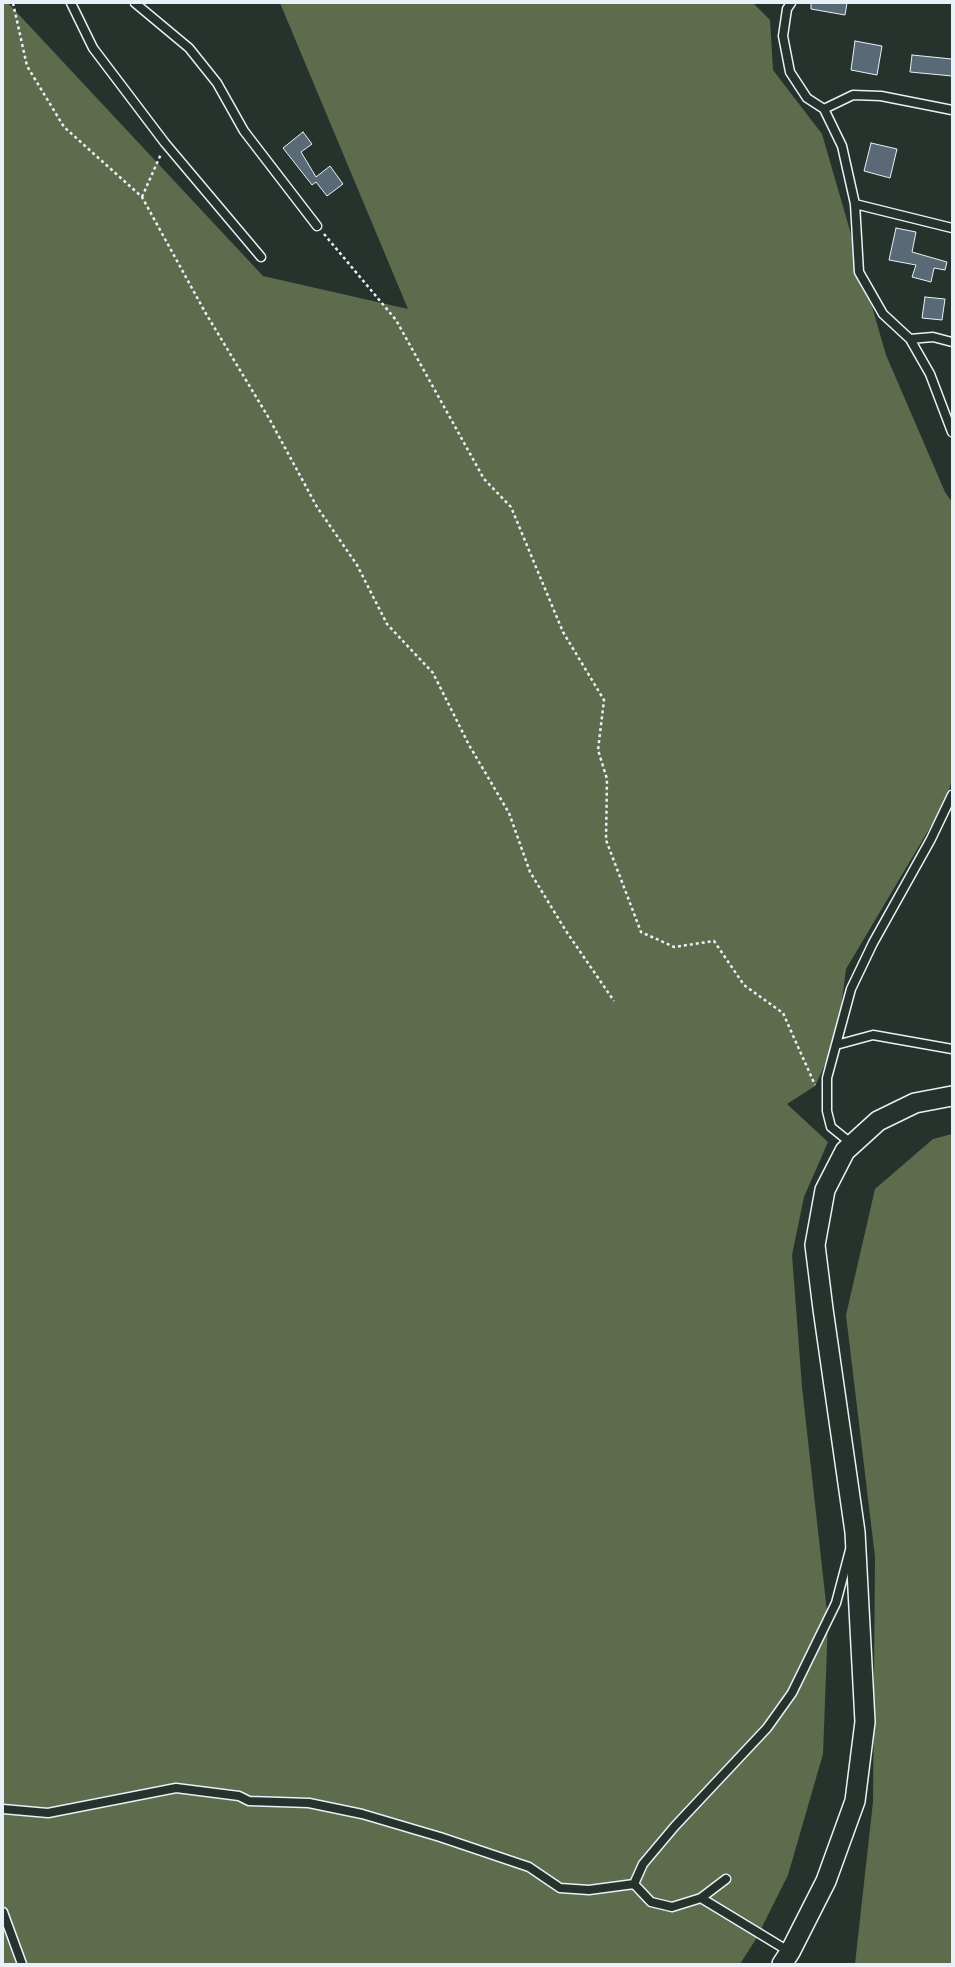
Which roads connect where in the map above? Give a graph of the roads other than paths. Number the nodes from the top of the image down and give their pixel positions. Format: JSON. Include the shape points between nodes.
{"nodes":[{"id":1,"x":71,"y":3,"type":"edge"},
{"id":2,"x":135,"y":3,"type":"edge"},
{"id":3,"x":791,"y":3,"type":"edge"},
{"id":4,"x":824,"y":109,"type":"junction"},
{"id":5,"x":952,"y":110,"type":"edge"},
{"id":6,"x":855,"y":204,"type":"junction"},
{"id":7,"x":317,"y":226,"type":"road end"},
{"id":8,"x":952,"y":228,"type":"edge"},
{"id":9,"x":260,"y":257,"type":"dead end"},
{"id":10,"x":910,"y":339,"type":"junction"},
{"id":11,"x":952,"y":342,"type":"edge"},
{"id":12,"x":952,"y":432,"type":"edge"},
{"id":13,"x":952,"y":795,"type":"edge"},
{"id":14,"x":836,"y":1044,"type":"junction"},
{"id":15,"x":952,"y":1049,"type":"edge"},
{"id":16,"x":952,"y":1096,"type":"edge"},
{"id":17,"x":852,"y":1144,"type":"junction"},
{"id":18,"x":855,"y":1532,"type":"junction"},
{"id":19,"x":3,"y":1810,"type":"edge"},
{"id":20,"x":726,"y":1879,"type":"dead end"},
{"id":21,"x":634,"y":1884,"type":"junction"},
{"id":22,"x":701,"y":1898,"type":"junction"},
{"id":23,"x":3,"y":1912,"type":"edge"},
{"id":24,"x":786,"y":1958,"type":"edge"},
{"id":25,"x":22,"y":1964,"type":"edge"}],
"edges":[{"from":1,"to":9,"type":"lane","via":[[93,48],[166,143]]},
{"from":2,"to":7,"type":"lane","via":[[189,48],[217,83],[244,131]]},
{"from":3,"to":4,"type":"lane","via":[[787,9],[783,36],[790,72],[807,98]]},
{"from":4,"to":5,"type":"lane","via":[[853,95],[881,96]]},
{"from":4,"to":6,"type":"lane","via":[[842,146]]},
{"from":6,"to":8,"type":"lane"},
{"from":6,"to":10,"type":"lane","via":[[859,272],[882,314]]},
{"from":10,"to":11,"type":"lane","via":[[933,337]]},
{"from":10,"to":12,"type":"lane","via":[[930,374]]},
{"from":13,"to":14,"type":"lane","via":[[851,989]]},
{"from":14,"to":15,"type":"lane","via":[[873,1035]]},
{"from":14,"to":17,"type":"lane","via":[[827,1078],[827,1111],[831,1127]]},
{"from":16,"to":17,"type":"street","via":[[915,1103],[878,1121]]},
{"from":17,"to":18,"type":"street","via":[[845,1151],[825,1190],[815,1245]]},
{"from":18,"to":21,"type":"lane","via":[[836,1603],[792,1693],[767,1728],[643,1864]]},
{"from":18,"to":24,"type":"street","via":[[865,1722],[856,1801],[826,1881]]},
{"from":19,"to":21,"type":"lane","via":[[48,1813],[176,1788],[239,1796],[248,1801],[309,1802],[376,1818],[522,1864],[560,1888],[589,1890]]},
{"from":20,"to":22,"type":"lane"},
{"from":21,"to":22,"type":"lane","via":[[650,1902],[672,1907]]},
{"from":22,"to":24,"type":"lane"},
{"from":23,"to":25,"type":"lane"}]}
